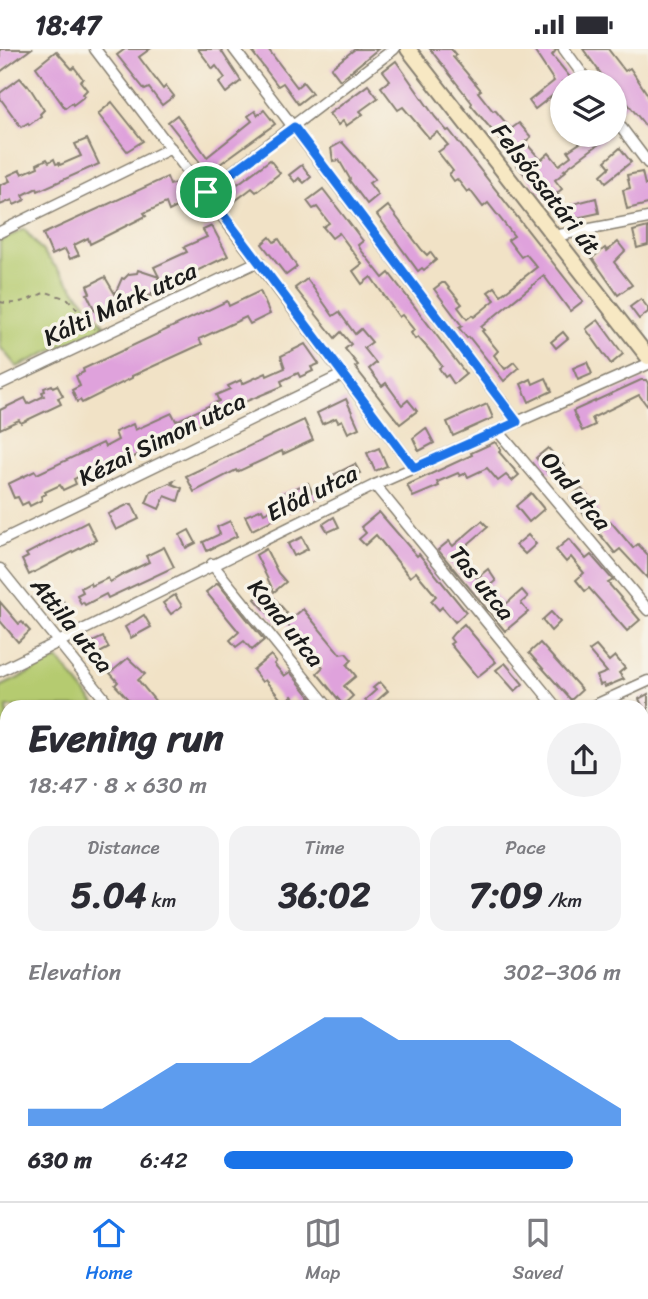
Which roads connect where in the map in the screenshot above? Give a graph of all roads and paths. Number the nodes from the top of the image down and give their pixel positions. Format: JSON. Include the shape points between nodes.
{"nodes":[{"id":1,"x":95,"y":49,"type":"edge"},
{"id":2,"x":234,"y":49,"type":"edge"},
{"id":3,"x":394,"y":49,"type":"edge"},
{"id":4,"x":408,"y":49,"type":"edge"},
{"id":5,"x":564,"y":49,"type":"edge"},
{"id":6,"x":579,"y":70,"type":"edge"},
{"id":7,"x":294,"y":127,"type":"junction"},
{"id":8,"x":627,"y":135,"type":"edge"},
{"id":9,"x":171,"y":148,"type":"junction"},
{"id":10,"x":648,"y":163,"type":"edge"},
{"id":11,"x":206,"y":192,"type":"junction"},
{"id":12,"x":648,"y":218,"type":"edge"},
{"id":13,"x":0,"y":232,"type":"edge"},
{"id":14,"x":554,"y":236,"type":"junction"},
{"id":15,"x":259,"y":261,"type":"junction"},
{"id":16,"x":0,"y":302,"type":"edge"},
{"id":17,"x":100,"y":337,"type":"junction"},
{"id":18,"x":648,"y":357,"type":"edge"},
{"id":19,"x":648,"y":364,"type":"edge"},
{"id":20,"x":342,"y":375,"type":"junction"},
{"id":21,"x":0,"y":384,"type":"edge"},
{"id":22,"x":517,"y":422,"type":"junction"},
{"id":23,"x":498,"y":431,"type":"junction"},
{"id":24,"x":414,"y":468,"type":"junction"},
{"id":25,"x":375,"y":485,"type":"junction"},
{"id":26,"x":0,"y":541,"type":"edge"},
{"id":27,"x":212,"y":565,"type":"junction"},
{"id":28,"x":0,"y":569,"type":"edge"},
{"id":29,"x":648,"y":610,"type":"edge"},
{"id":30,"x":58,"y":642,"type":"junction"},
{"id":31,"x":0,"y":671,"type":"edge"},
{"id":32,"x":648,"y":681,"type":"edge"},
{"id":33,"x":100,"y":693,"type":"junction"},
{"id":34,"x":90,"y":700,"type":"edge"},
{"id":35,"x":106,"y":700,"type":"edge"},
{"id":36,"x":322,"y":700,"type":"edge"},
{"id":37,"x":550,"y":700,"type":"edge"},
{"id":38,"x":606,"y":700,"type":"edge"}],
"edges":[{"from":1,"to":9,"type":"street"},
{"from":2,"to":7,"type":"street"},
{"from":3,"to":7,"type":"street"},
{"from":4,"to":14,"type":"street","name":"Felsőcsatári út"},
{"from":5,"to":6,"type":"street"},
{"from":7,"to":11,"type":"street"},
{"from":7,"to":22,"type":"street"},
{"from":8,"to":10,"type":"street"},
{"from":9,"to":11,"type":"street"},
{"from":9,"to":13,"type":"street"},
{"from":11,"to":15,"type":"street"},
{"from":12,"to":14,"type":"street"},
{"from":14,"to":18,"type":"street","name":"Felsőcsatári út"},
{"from":15,"to":17,"type":"street","name":"Kálti Márk utca"},
{"from":15,"to":20,"type":"street"},
{"from":16,"to":17,"type":"path","via":[[25,302],[46,292],[68,299]]},
{"from":17,"to":21,"type":"street","name":"Kálti Márk utca"},
{"from":19,"to":22,"type":"street","name":"Előd utca"},
{"from":20,"to":24,"type":"street"},
{"from":20,"to":26,"type":"street","name":"Kézai Simon utca"},
{"from":22,"to":23,"type":"street","name":"Előd utca"},
{"from":23,"to":24,"type":"street","name":"Előd utca"},
{"from":23,"to":29,"type":"street","name":"Ond utca"},
{"from":24,"to":25,"type":"street","name":"Előd utca"},
{"from":25,"to":27,"type":"street","name":"Előd utca"},
{"from":25,"to":37,"type":"street","name":"Tas utca"},
{"from":27,"to":30,"type":"street","name":"Előd utca"},
{"from":27,"to":36,"type":"street","name":"Kond utca"},
{"from":28,"to":30,"type":"street","name":"Attila utca"},
{"from":30,"to":31,"type":"street","name":"Előd utca"},
{"from":30,"to":33,"type":"street","name":"Attila utca"},
{"from":32,"to":38,"type":"street"},
{"from":33,"to":34,"type":"path"},
{"from":33,"to":35,"type":"street","name":"Attila utca"}]}
